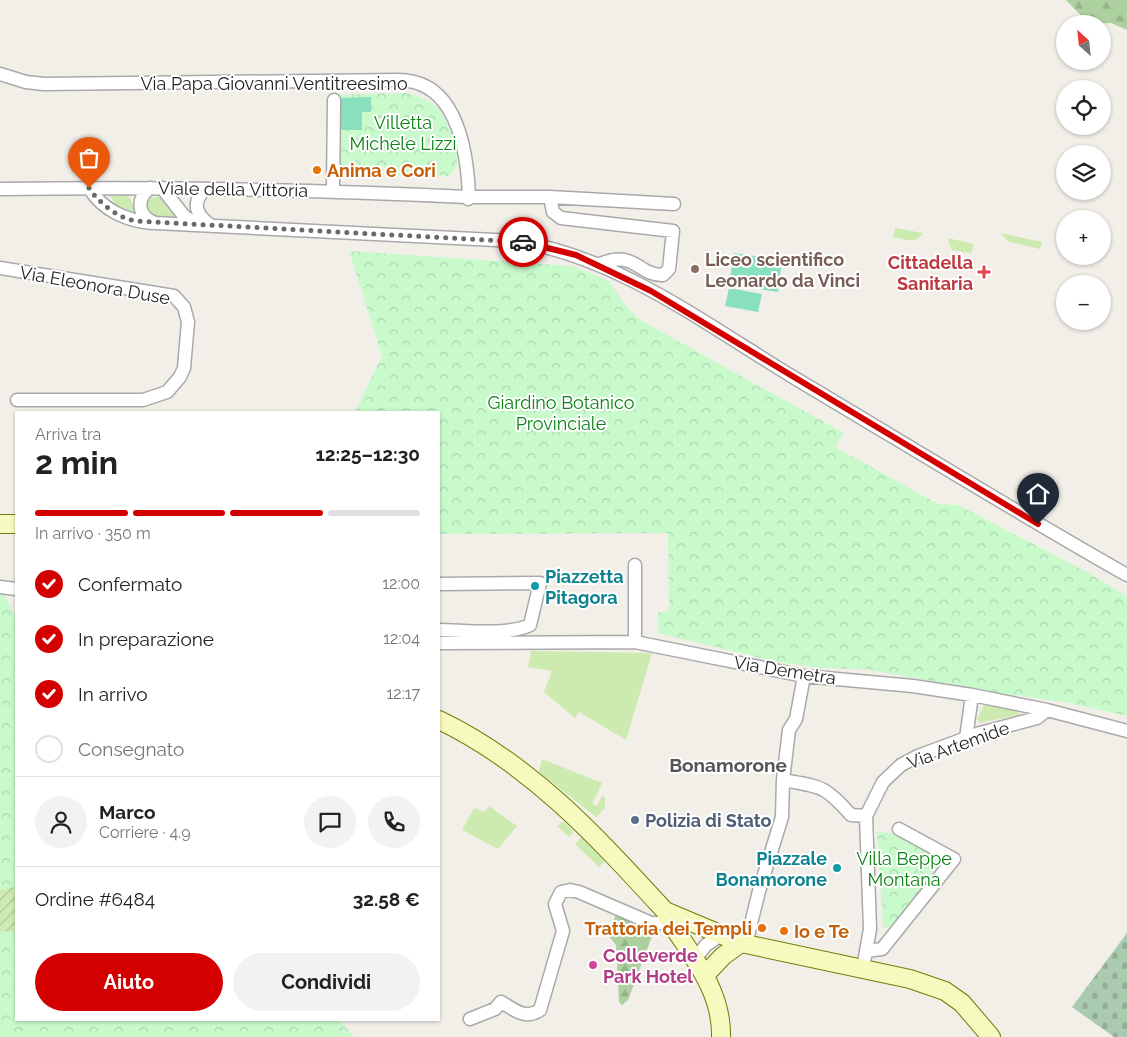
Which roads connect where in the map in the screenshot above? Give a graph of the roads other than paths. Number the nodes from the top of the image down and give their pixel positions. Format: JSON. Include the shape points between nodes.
{"nodes":[{"id":1,"x":0,"y":74,"type":"edge"},
{"id":2,"x":334,"y":100,"type":"dead end"},
{"id":3,"x":89,"y":188,"type":"junction"},
{"id":4,"x":156,"y":188,"type":"junction"},
{"id":5,"x":0,"y":189,"type":"edge"},
{"id":6,"x":205,"y":189,"type":"junction"},
{"id":7,"x":333,"y":190,"type":"junction"},
{"id":8,"x":469,"y":196,"type":"junction"},
{"id":9,"x":550,"y":197,"type":"junction"},
{"id":10,"x":674,"y":204,"type":"dead end"},
{"id":11,"x":156,"y":223,"type":"junction"},
{"id":12,"x":198,"y":225,"type":"junction"},
{"id":13,"x":212,"y":226,"type":"junction"},
{"id":14,"x":598,"y":265,"type":"junction"},
{"id":15,"x":0,"y":268,"type":"edge"},
{"id":16,"x":17,"y":400,"type":"dead end"},
{"id":17,"x":0,"y":524,"type":"edge"},
{"id":18,"x":15,"y":524,"type":"edge"},
{"id":19,"x":635,"y":565,"type":"dead end"},
{"id":20,"x":1127,"y":574,"type":"edge"},
{"id":21,"x":440,"y":584,"type":"edge"},
{"id":22,"x":0,"y":587,"type":"edge"},
{"id":23,"x":15,"y":589,"type":"edge"},
{"id":24,"x":440,"y":630,"type":"edge"},
{"id":25,"x":635,"y":642,"type":"junction"},
{"id":26,"x":440,"y":643,"type":"edge"},
{"id":27,"x":804,"y":676,"type":"junction"},
{"id":28,"x":972,"y":695,"type":"junction"},
{"id":29,"x":1047,"y":710,"type":"junction"},
{"id":30,"x":440,"y":720,"type":"edge"},
{"id":31,"x":1127,"y":731,"type":"edge"},
{"id":32,"x":966,"y":738,"type":"junction"},
{"id":33,"x":783,"y":780,"type":"junction"},
{"id":34,"x":866,"y":816,"type":"junction"},
{"id":35,"x":899,"y":829,"type":"dead end"},
{"id":36,"x":667,"y":915,"type":"junction"},
{"id":37,"x":721,"y":935,"type":"junction"},
{"id":38,"x":744,"y":944,"type":"junction"},
{"id":39,"x":866,"y":951,"type":"junction"},
{"id":40,"x":695,"y":959,"type":"junction"},
{"id":41,"x":863,"y":968,"type":"junction"},
{"id":42,"x":704,"y":975,"type":"junction"},
{"id":43,"x":470,"y":1019,"type":"dead end"},
{"id":44,"x":721,"y":1037,"type":"edge"},
{"id":45,"x":990,"y":1037,"type":"edge"}],
"edges":[{"from":1,"to":8,"type":"street","name":"Via Papa Giovanni Ventitreesimo","via":[[44,84],[414,82],[436,94],[455,118]]},
{"from":2,"to":7,"type":"street"},
{"from":3,"to":4,"type":"street","name":"Viale della Vittoria"},
{"from":3,"to":5,"type":"street","name":"Viale della Vittoria"},
{"from":3,"to":11,"type":"street","via":[[123,218]]},
{"from":4,"to":6,"type":"street","name":"Viale della Vittoria"},
{"from":4,"to":11,"type":"street","via":[[143,194],[140,207],[144,216]]},
{"from":4,"to":12,"type":"street","via":[[184,216]]},
{"from":6,"to":7,"type":"street","name":"Viale della Vittoria"},
{"from":6,"to":13,"type":"street","via":[[198,196],[196,209],[201,218]]},
{"from":7,"to":8,"type":"street","name":"Viale della Vittoria"},
{"from":8,"to":9,"type":"street","name":"Viale della Vittoria"},
{"from":9,"to":10,"type":"street","name":"Viale della Vittoria"},
{"from":9,"to":14,"type":"street","via":[[553,212],[560,218],[674,231],[666,274],[656,275],[625,260],[611,260]]},
{"from":11,"to":12,"type":"street"},
{"from":12,"to":13,"type":"street"},
{"from":13,"to":14,"type":"street","via":[[514,241],[557,249]]},
{"from":14,"to":20,"type":"street","via":[[651,291]]},
{"from":15,"to":16,"type":"street","name":"Via Eleonora Duse","via":[[174,296],[184,307],[188,322],[184,368],[167,392],[132,401]]},
{"from":17,"to":18,"type":"main road"},
{"from":19,"to":25,"type":"street"},
{"from":21,"to":24,"type":"street","via":[[540,583],[530,626],[522,629]]},
{"from":22,"to":23,"type":"street"},
{"from":25,"to":26,"type":"street","name":"Via Demetra"},
{"from":25,"to":27,"type":"street","name":"Via Demetra"},
{"from":27,"to":28,"type":"street","name":"Via Demetra"},
{"from":27,"to":33,"type":"street","via":[[796,719],[788,730]]},
{"from":28,"to":29,"type":"street","name":"Via Demetra"},
{"from":28,"to":32,"type":"street"},
{"from":29,"to":31,"type":"street","name":"Via Demetra"},
{"from":29,"to":32,"type":"street","name":"Via Artemide","via":[[1037,718]]},
{"from":30,"to":36,"type":"main road","via":[[518,767],[594,833]]},
{"from":32,"to":34,"type":"street","name":"Via Artemide","via":[[901,765],[883,782]]},
{"from":33,"to":34,"type":"street","via":[[819,786],[830,792],[851,815]]},
{"from":33,"to":38,"type":"street","via":[[782,817]]},
{"from":34,"to":39,"type":"street","name":"Via Artemide","via":[[870,930]]},
{"from":35,"to":39,"type":"street","via":[[954,859],[882,949]]},
{"from":36,"to":37,"type":"main road"},
{"from":36,"to":40,"type":"main road"},
{"from":36,"to":43,"type":"street","via":[[663,923],[651,923],[579,892],[561,892],[555,904],[563,931],[540,1010],[532,1015],[522,1014],[501,1002],[495,1009]]},
{"from":37,"to":38,"type":"main road"},
{"from":37,"to":40,"type":"street","via":[[706,945]]},
{"from":38,"to":41,"type":"main road"},
{"from":38,"to":42,"type":"main road","via":[[722,956]]},
{"from":39,"to":41,"type":"street","name":"Via Artemide"},
{"from":40,"to":42,"type":"main road"},
{"from":41,"to":45,"type":"main road","via":[[945,991],[962,1004]]},
{"from":42,"to":44,"type":"main road","via":[[718,1007]]}]}
